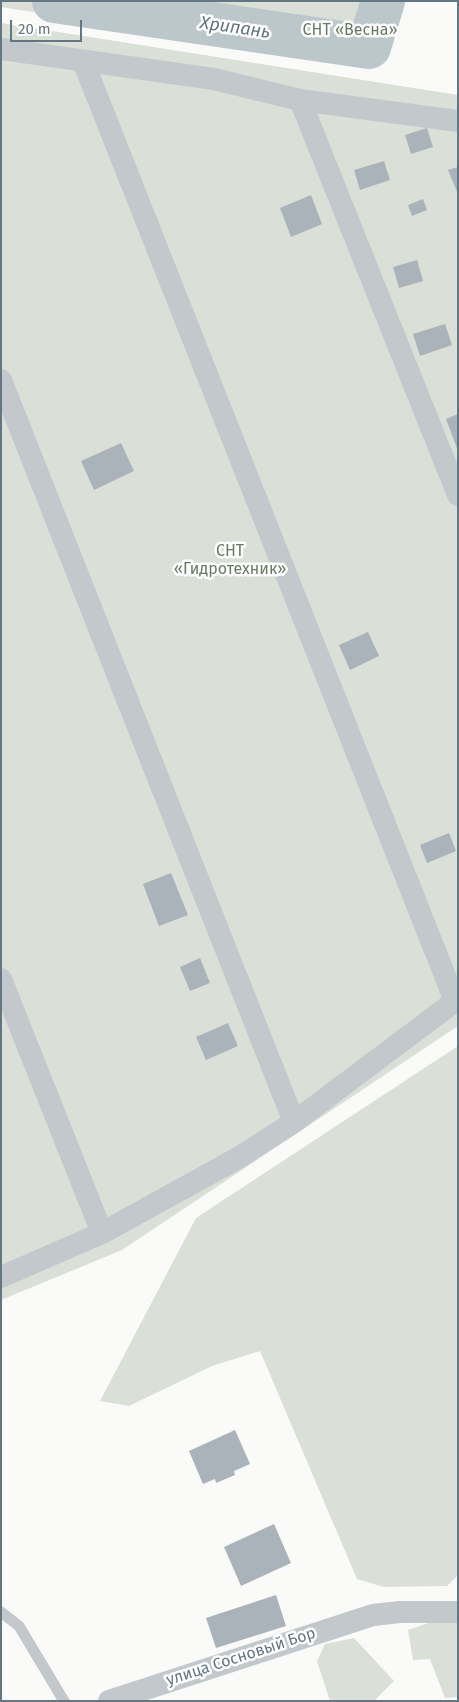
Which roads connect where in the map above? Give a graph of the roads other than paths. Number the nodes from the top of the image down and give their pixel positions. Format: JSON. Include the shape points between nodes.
{"nodes":[{"id":1,"x":1,"y":49,"type":"edge"},
{"id":2,"x":83,"y":62,"type":"junction"},
{"id":3,"x":300,"y":100,"type":"junction"},
{"id":4,"x":458,"y":121,"type":"edge"},
{"id":5,"x":1,"y":380,"type":"edge"},
{"id":6,"x":458,"y":495,"type":"edge"},
{"id":7,"x":1,"y":979,"type":"edge"},
{"id":8,"x":456,"y":1000,"type":"edge"},
{"id":9,"x":294,"y":1122,"type":"junction"},
{"id":10,"x":102,"y":1233,"type":"junction"},
{"id":11,"x":1,"y":1277,"type":"edge"},
{"id":12,"x":1,"y":1612,"type":"edge"},
{"id":13,"x":458,"y":1612,"type":"edge"},
{"id":14,"x":64,"y":1701,"type":"edge"},
{"id":15,"x":109,"y":1701,"type":"edge"}],
"edges":[{"from":1,"to":2,"type":"street"},
{"from":2,"to":3,"type":"street","via":[[214,79]]},
{"from":2,"to":8,"type":"street"},
{"from":3,"to":4,"type":"street"},
{"from":3,"to":6,"type":"street"},
{"from":5,"to":9,"type":"street"},
{"from":7,"to":10,"type":"street"},
{"from":8,"to":9,"type":"street"},
{"from":9,"to":10,"type":"street","via":[[238,1158]]},
{"from":10,"to":11,"type":"street"},
{"from":12,"to":14,"type":"lane","via":[[19,1626]]},
{"from":13,"to":15,"type":"street","name":"улица Сосновый Бор","via":[[373,1615]]}]}
